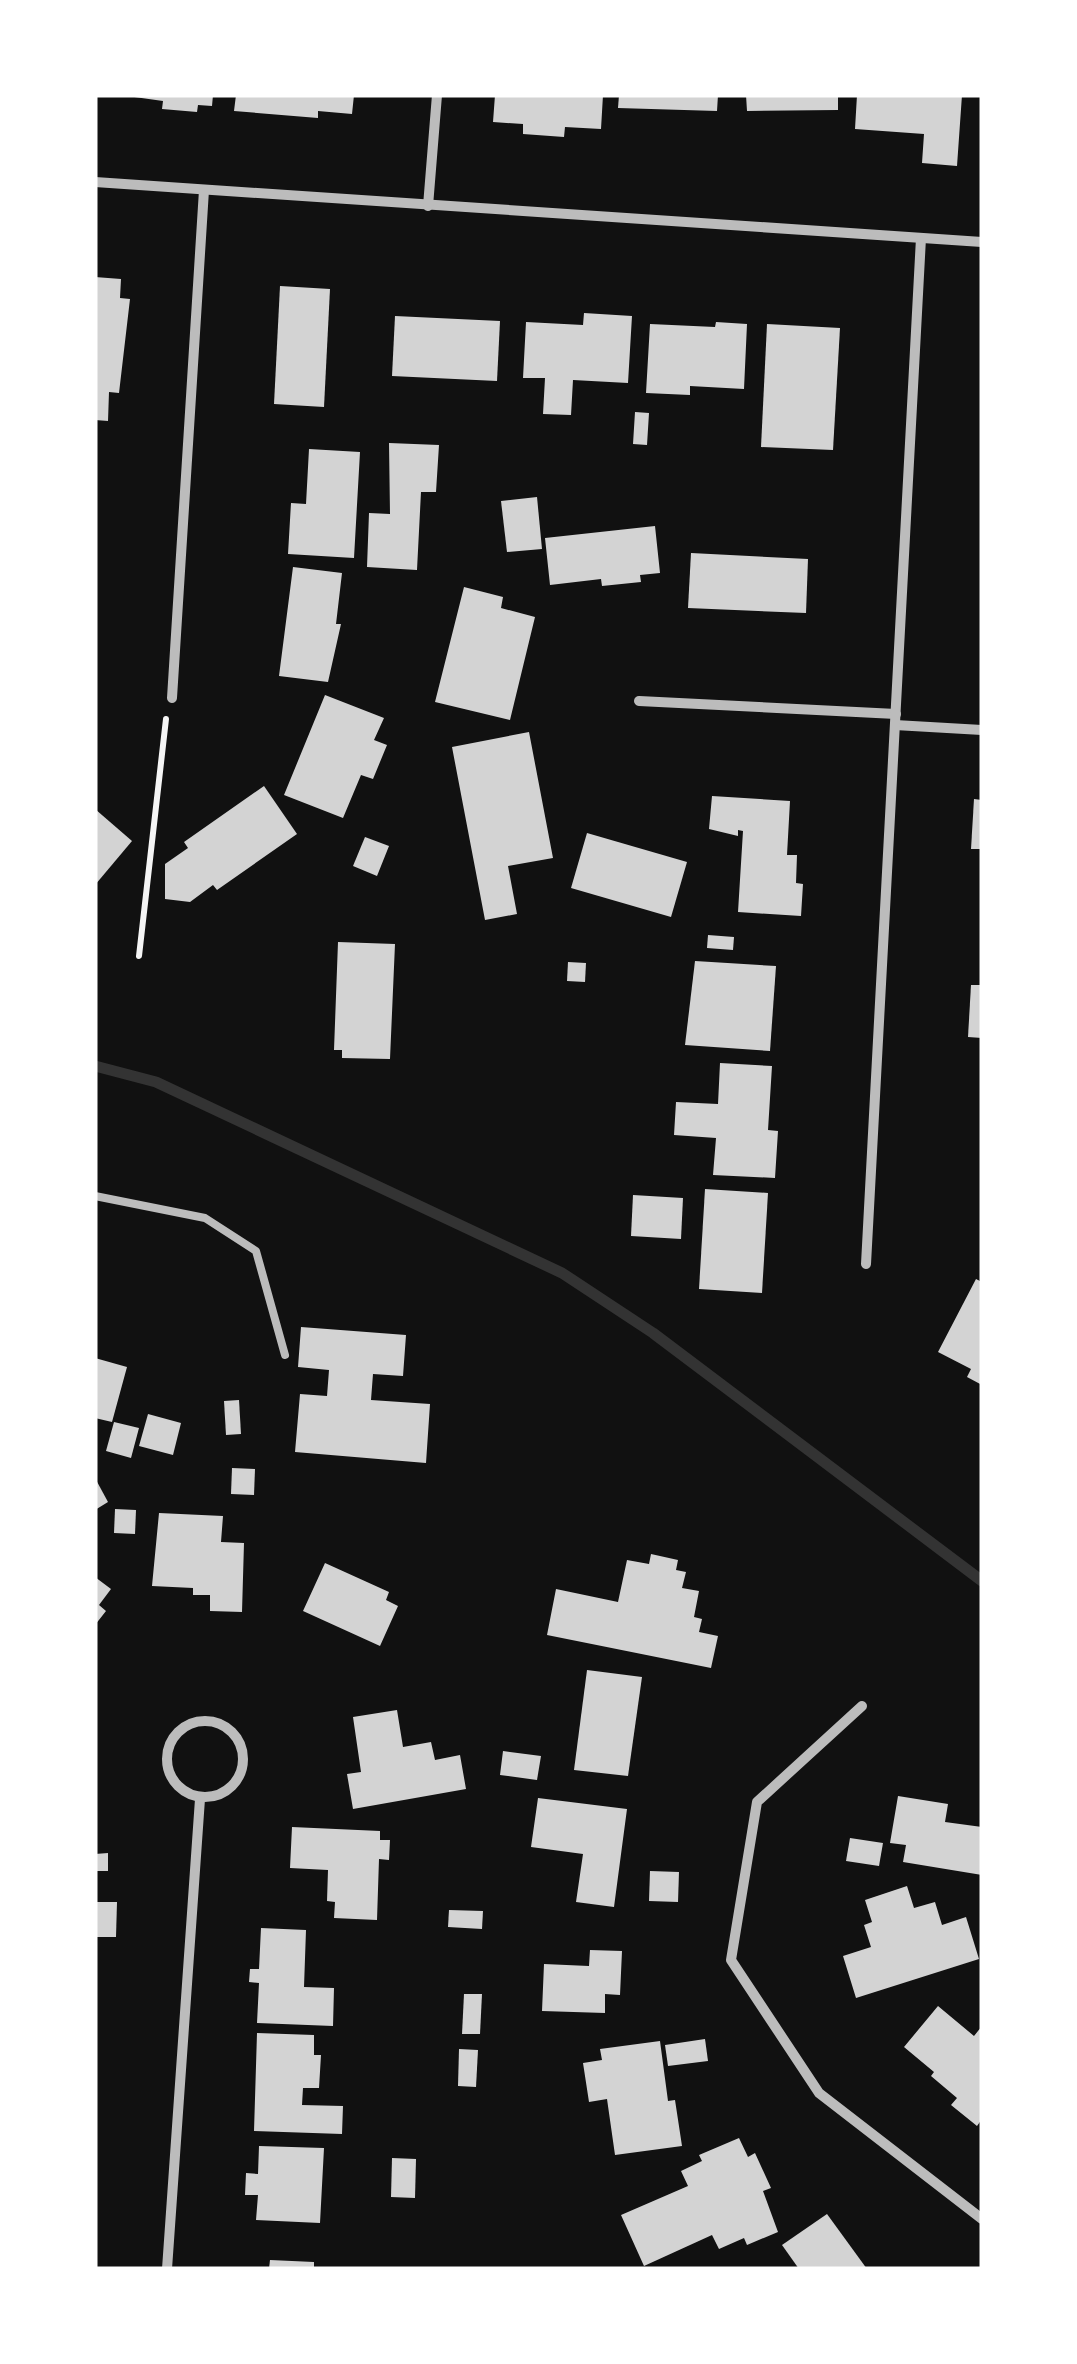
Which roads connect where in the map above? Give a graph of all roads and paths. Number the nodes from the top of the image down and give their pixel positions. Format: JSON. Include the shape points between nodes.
{"nodes":[{"id":1,"x":437,"y":95,"type":"edge"},
{"id":2,"x":95,"y":182,"type":"edge"},
{"id":3,"x":204,"y":190,"type":"junction"},
{"id":4,"x":428,"y":206,"type":"junction"},
{"id":5,"x":921,"y":238,"type":"junction"},
{"id":6,"x":982,"y":242,"type":"edge"},
{"id":7,"x":172,"y":698,"type":"dead end"},
{"id":8,"x":638,"y":702,"type":"dead end"},
{"id":9,"x":895,"y":720,"type":"junction"},
{"id":10,"x":982,"y":730,"type":"edge"},
{"id":11,"x":160,"y":745,"type":"dead end"},
{"id":12,"x":140,"y":956,"type":"dead end"},
{"id":13,"x":95,"y":1196,"type":"edge"},
{"id":14,"x":866,"y":1264,"type":"dead end"},
{"id":15,"x":285,"y":1355,"type":"dead end"},
{"id":16,"x":862,"y":1706,"type":"dead end"},
{"id":17,"x":200,"y":1799,"type":"junction"},
{"id":18,"x":982,"y":2219,"type":"edge"},
{"id":19,"x":167,"y":2269,"type":"edge"}],
"edges":[{"from":1,"to":4,"type":"street"},
{"from":2,"to":3,"type":"street"},
{"from":3,"to":4,"type":"street"},
{"from":3,"to":7,"type":"street"},
{"from":4,"to":5,"type":"street"},
{"from":5,"to":6,"type":"street"},
{"from":5,"to":9,"type":"street"},
{"from":8,"to":9,"type":"street"},
{"from":9,"to":10,"type":"street"},
{"from":9,"to":14,"type":"street"},
{"from":11,"to":12,"type":"path"},
{"from":13,"to":15,"type":"lane","via":[[205,1218],[256,1251]]},
{"from":16,"to":18,"type":"street","via":[[757,1802],[731,1960],[819,2094]]},
{"from":17,"to":17,"type":"street","via":[[168,1774],[166,1749],[182,1726],[208,1719],[234,1731],[246,1760],[232,1790]]},
{"from":17,"to":19,"type":"street"}]}
